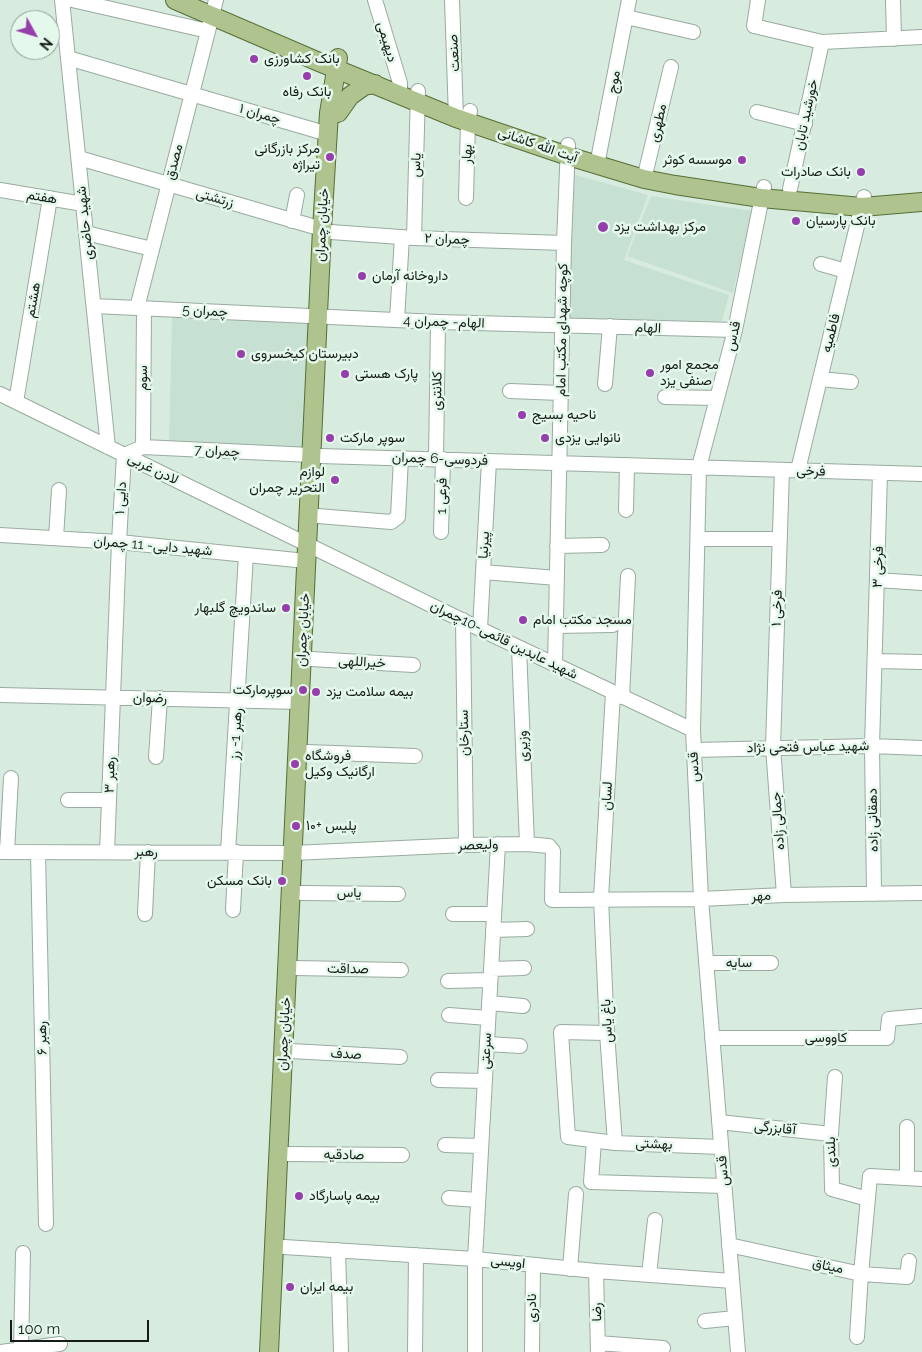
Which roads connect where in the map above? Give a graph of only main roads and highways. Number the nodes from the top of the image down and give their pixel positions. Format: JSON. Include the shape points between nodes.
{"nodes":[{"id":1,"x":175,"y":0,"type":"edge"},
{"id":2,"x":210,"y":10,"type":"edge"},
{"id":3,"x":319,"y":62,"type":"junction"},
{"id":4,"x":341,"y":65,"type":"junction"},
{"id":5,"x":375,"y":84,"type":"junction"},
{"id":6,"x":333,"y":87,"type":"junction"},
{"id":7,"x":400,"y":89,"type":"junction"},
{"id":8,"x":338,"y":114,"type":"junction"},
{"id":9,"x":922,"y":191,"type":"edge"},
{"id":10,"x":863,"y":202,"type":"junction"},
{"id":11,"x":922,"y":202,"type":"edge"},
{"id":12,"x":326,"y":231,"type":"junction"},
{"id":13,"x":316,"y":456,"type":"junction"},
{"id":14,"x":310,"y":551,"type":"junction"},
{"id":15,"x":298,"y":852,"type":"junction"},
{"id":16,"x":269,"y":1352,"type":"edge"},
{"id":17,"x":278,"y":1352,"type":"edge"}],
"edges":[{"from":1,"to":2,"type":"main road","name":"آیت الله کاشانی"},
{"from":2,"to":3,"type":"main road","name":"آیت الله کاشانی"},
{"from":2,"to":4,"type":"main road","name":"آیت الله کاشانی"},
{"from":3,"to":4,"type":"main road","name":"آیت الله کاشانی"},
{"from":3,"to":6,"type":"main road"},
{"from":4,"to":5,"type":"main road","name":"آیت الله کاشانی"},
{"from":4,"to":6,"type":"main road","name":"خیابان چمران"},
{"from":4,"to":7,"type":"main road","name":"آیت الله کاشانی"},
{"from":4,"to":8,"type":"main road","name":"خیابان چمران"},
{"from":5,"to":7,"type":"main road","name":"آیت الله کاشانی"},
{"from":5,"to":8,"type":"main road","via":[[364,86],[350,96]]},
{"from":6,"to":12,"type":"main road","name":"خیابان چمران","via":[[328,134]]},
{"from":7,"to":10,"type":"main road","name":"آیت الله کاشانی","via":[[463,114],[646,173],[675,186]]},
{"from":8,"to":12,"type":"main road","name":"خیابان چمران"},
{"from":9,"to":10,"type":"main road","name":"آیت الله کاشانی"},
{"from":10,"to":11,"type":"main road","name":"آیت الله کاشانی"},
{"from":12,"to":13,"type":"main road","name":"خیابان چمران"},
{"from":13,"to":14,"type":"main road","name":"خیابان چمران"},
{"from":13,"to":14,"type":"main road","name":"خیابان چمران","via":[[318,516]]},
{"from":14,"to":15,"type":"main road","name":"خیابان چمران","via":[[300,702]]},
{"from":14,"to":15,"type":"main road","name":"خیابان چمران","via":[[311,659]]},
{"from":15,"to":16,"type":"main road","name":"خیابان چمران"},
{"from":15,"to":17,"type":"main road","name":"خیابان چمران","via":[[300,893]]}]}
